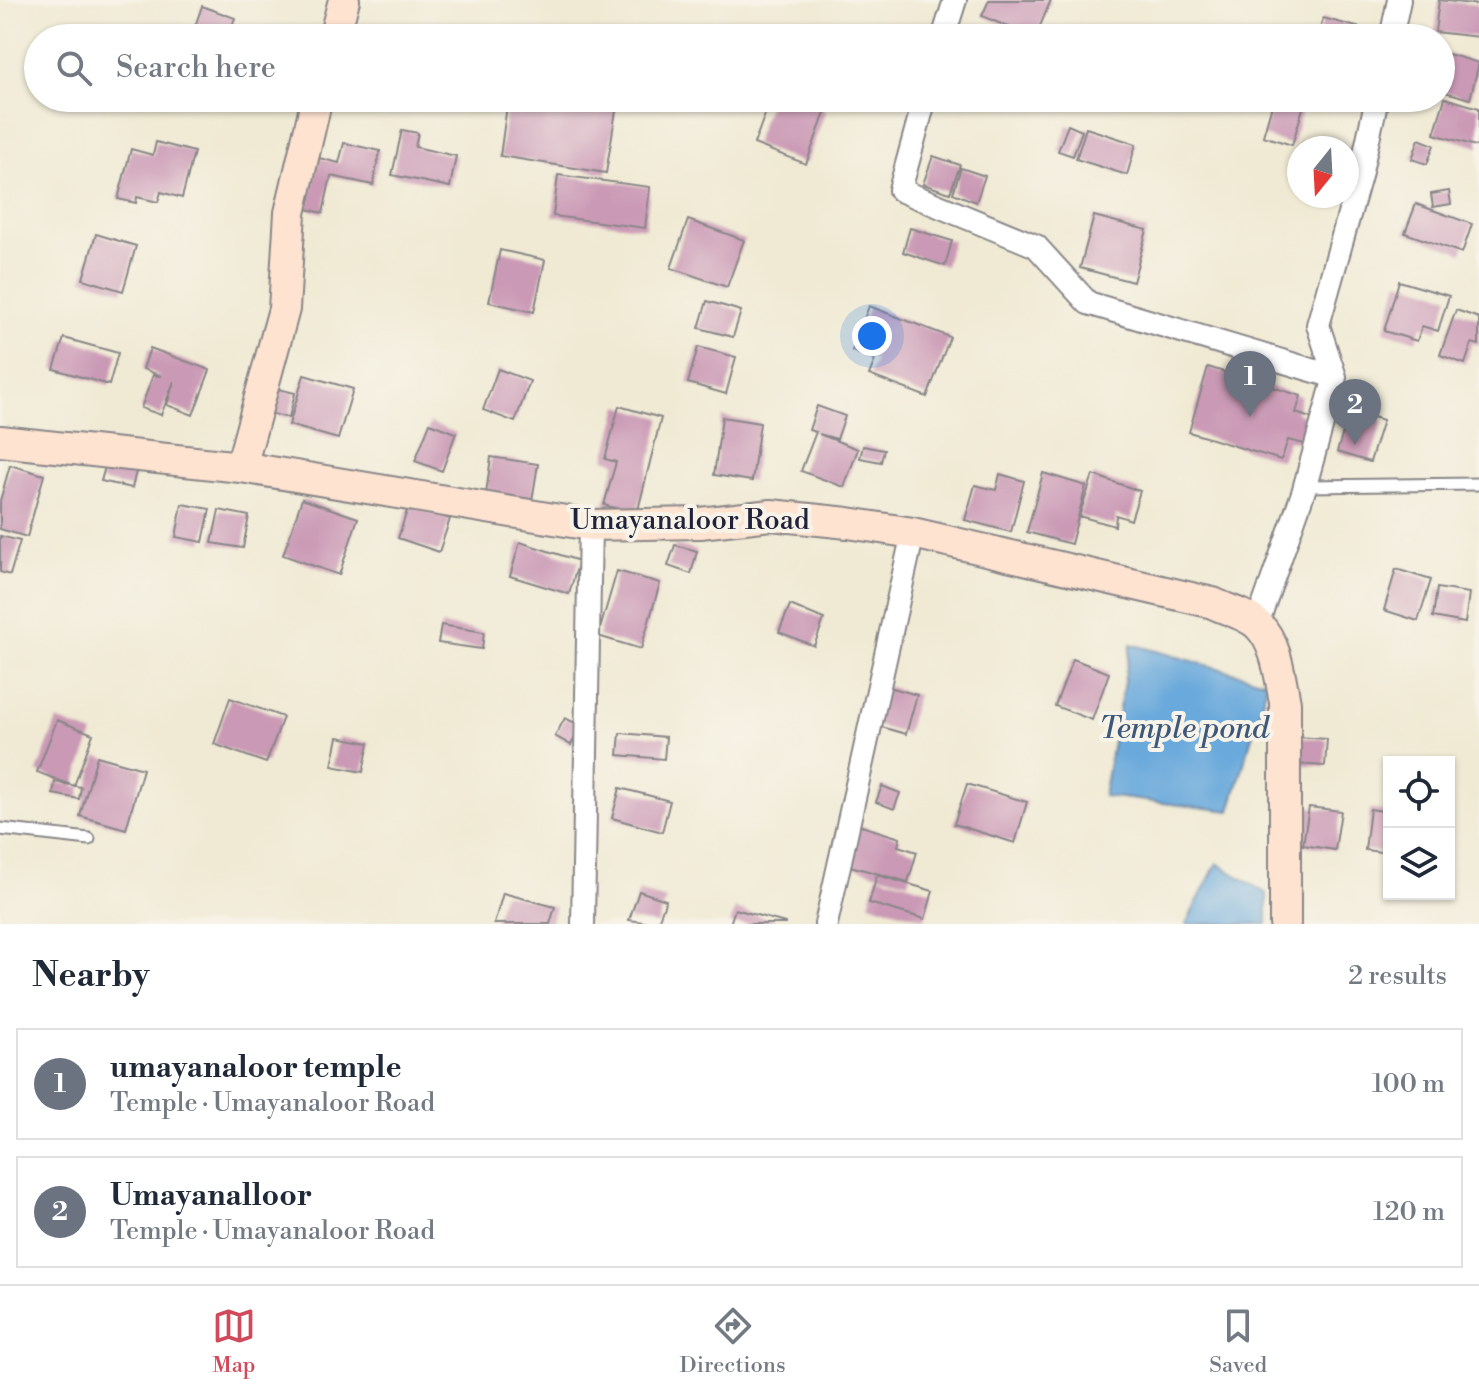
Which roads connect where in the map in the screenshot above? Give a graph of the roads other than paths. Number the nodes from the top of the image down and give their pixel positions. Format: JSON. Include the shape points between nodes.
{"nodes":[{"id":1,"x":344,"y":0,"type":"edge"},
{"id":2,"x":955,"y":0,"type":"edge"},
{"id":3,"x":1399,"y":0,"type":"edge"},
{"id":4,"x":338,"y":24,"type":"edge"},
{"id":5,"x":947,"y":24,"type":"edge"},
{"id":6,"x":1394,"y":24,"type":"edge"},
{"id":7,"x":314,"y":112,"type":"edge"},
{"id":8,"x":921,"y":112,"type":"edge"},
{"id":9,"x":1374,"y":112,"type":"edge"},
{"id":10,"x":1335,"y":377,"type":"junction"},
{"id":11,"x":0,"y":441,"type":"edge"},
{"id":12,"x":241,"y":467,"type":"junction"},
{"id":13,"x":1479,"y":484,"type":"edge"},
{"id":14,"x":1305,"y":486,"type":"junction"},
{"id":15,"x":590,"y":525,"type":"junction"},
{"id":16,"x":913,"y":533,"type":"junction"},
{"id":17,"x":1257,"y":624,"type":"junction"},
{"id":18,"x":0,"y":829,"type":"edge"},
{"id":19,"x":89,"y":839,"type":"dead end"},
{"id":20,"x":583,"y":924,"type":"edge"},
{"id":21,"x":826,"y":924,"type":"edge"},
{"id":22,"x":1285,"y":924,"type":"edge"}],
"edges":[{"from":1,"to":4,"type":"main road"},
{"from":2,"to":5,"type":"street"},
{"from":3,"to":6,"type":"street"},
{"from":7,"to":12,"type":"main road","via":[[290,213],[284,309]]},
{"from":8,"to":10,"type":"street","via":[[900,190],[1036,246],[1088,303]]},
{"from":9,"to":10,"type":"street","via":[[1318,325]]},
{"from":10,"to":14,"type":"street"},
{"from":11,"to":12,"type":"main road","name":"Umayanaloor Road"},
{"from":12,"to":15,"type":"main road","name":"Umayanaloor Road"},
{"from":13,"to":14,"type":"lane"},
{"from":14,"to":17,"type":"street"},
{"from":15,"to":16,"type":"main road","name":"Umayanaloor Road","via":[[700,523],[771,515]]},
{"from":15,"to":20,"type":"street"},
{"from":16,"to":17,"type":"main road","name":"Umayanaloor Road","via":[[1213,603]]},
{"from":16,"to":21,"type":"street"},
{"from":17,"to":22,"type":"main road","via":[[1268,639],[1285,702]]},
{"from":18,"to":19,"type":"lane"}]}
